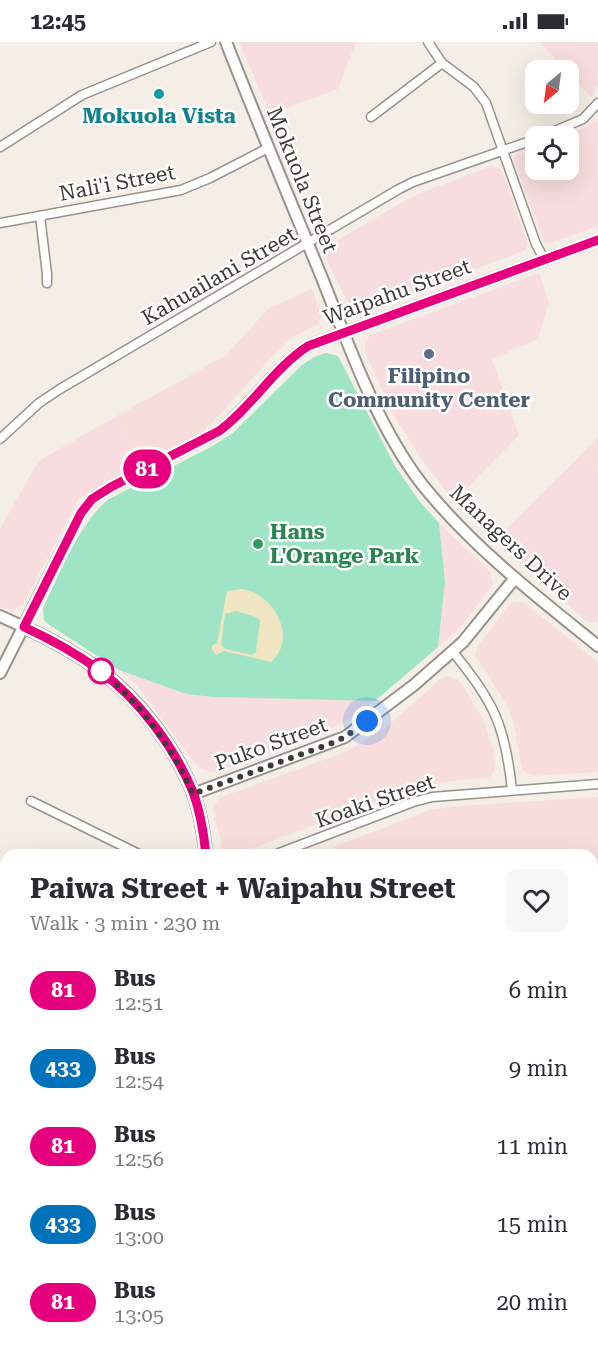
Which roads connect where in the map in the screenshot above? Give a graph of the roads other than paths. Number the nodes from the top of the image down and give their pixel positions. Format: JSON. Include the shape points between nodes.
{"nodes":[{"id":1,"x":212,"y":42,"type":"edge"},
{"id":2,"x":226,"y":42,"type":"edge"},
{"id":3,"x":428,"y":42,"type":"edge"},
{"id":4,"x":442,"y":63,"type":"junction"},
{"id":5,"x":598,"y":103,"type":"edge"},
{"id":6,"x":371,"y":117,"type":"dead end"},
{"id":7,"x":568,"y":126,"type":"edge"},
{"id":8,"x":525,"y":143,"type":"edge"},
{"id":9,"x":0,"y":147,"type":"edge"},
{"id":10,"x":268,"y":148,"type":"junction"},
{"id":11,"x":502,"y":152,"type":"junction"},
{"id":12,"x":40,"y":216,"type":"junction"},
{"id":13,"x":0,"y":223,"type":"edge"},
{"id":14,"x":598,"y":240,"type":"edge"},
{"id":15,"x":308,"y":244,"type":"junction"},
{"id":16,"x":544,"y":259,"type":"junction"},
{"id":17,"x":47,"y":283,"type":"dead end"},
{"id":18,"x":344,"y":332,"type":"junction"},
{"id":19,"x":0,"y":439,"type":"edge"},
{"id":20,"x":515,"y":578,"type":"junction"},
{"id":21,"x":0,"y":616,"type":"edge"},
{"id":22,"x":24,"y":627,"type":"junction"},
{"id":23,"x":598,"y":646,"type":"edge"},
{"id":24,"x":453,"y":652,"type":"junction"},
{"id":25,"x":0,"y":673,"type":"edge"},
{"id":26,"x":598,"y":784,"type":"edge"},
{"id":27,"x":512,"y":790,"type":"junction"},
{"id":28,"x":193,"y":794,"type":"junction"},
{"id":29,"x":31,"y":801,"type":"dead end"},
{"id":30,"x":129,"y":849,"type":"edge"},
{"id":31,"x":205,"y":849,"type":"edge"},
{"id":32,"x":289,"y":849,"type":"edge"}],
"edges":[{"from":1,"to":9,"type":"street","via":[[82,94]]},
{"from":2,"to":10,"type":"street","name":"Mokuola Street"},
{"from":3,"to":4,"type":"street"},
{"from":4,"to":6,"type":"street"},
{"from":4,"to":11,"type":"street","via":[[480,94]]},
{"from":5,"to":7,"type":"street","via":[[583,120]]},
{"from":8,"to":11,"type":"street","name":"Kahuailani Street"},
{"from":10,"to":12,"type":"street","name":"Nali'i Street","via":[[181,190]]},
{"from":10,"to":15,"type":"street","name":"Mokuola Street"},
{"from":11,"to":15,"type":"street","name":"Kahuailani Street","via":[[413,182]]},
{"from":11,"to":16,"type":"street"},
{"from":12,"to":13,"type":"street","name":"Nali'i Street"},
{"from":12,"to":17,"type":"street"},
{"from":14,"to":16,"type":"street","name":"Waipahu Street"},
{"from":15,"to":18,"type":"street","name":"Mokuola Street"},
{"from":15,"to":19,"type":"street","name":"Kahuailani Street","via":[[60,389]]},
{"from":16,"to":18,"type":"street","name":"Waipahu Street"},
{"from":18,"to":20,"type":"street","name":"Managers Drive","via":[[389,433],[420,481],[462,529]]},
{"from":18,"to":22,"type":"street","name":"Waipahu Street","via":[[294,355],[219,431],[92,499],[81,513]]},
{"from":20,"to":23,"type":"street","name":"Managers Drive"},
{"from":20,"to":24,"type":"street","name":"Puko Street"},
{"from":21,"to":22,"type":"street"},
{"from":22,"to":25,"type":"street","name":"Waipahu Street"},
{"from":22,"to":28,"type":"main road","via":[[88,662],[122,689],[167,745]]},
{"from":24,"to":27,"type":"street","via":[[482,688],[497,716]]},
{"from":24,"to":28,"type":"street","name":"Puko Street","via":[[345,737]]},
{"from":26,"to":27,"type":"street","name":"Koaki Street"},
{"from":27,"to":32,"type":"street","name":"Koaki Street","via":[[451,794],[413,802]]},
{"from":28,"to":31,"type":"main road"},
{"from":29,"to":30,"type":"street"}]}
